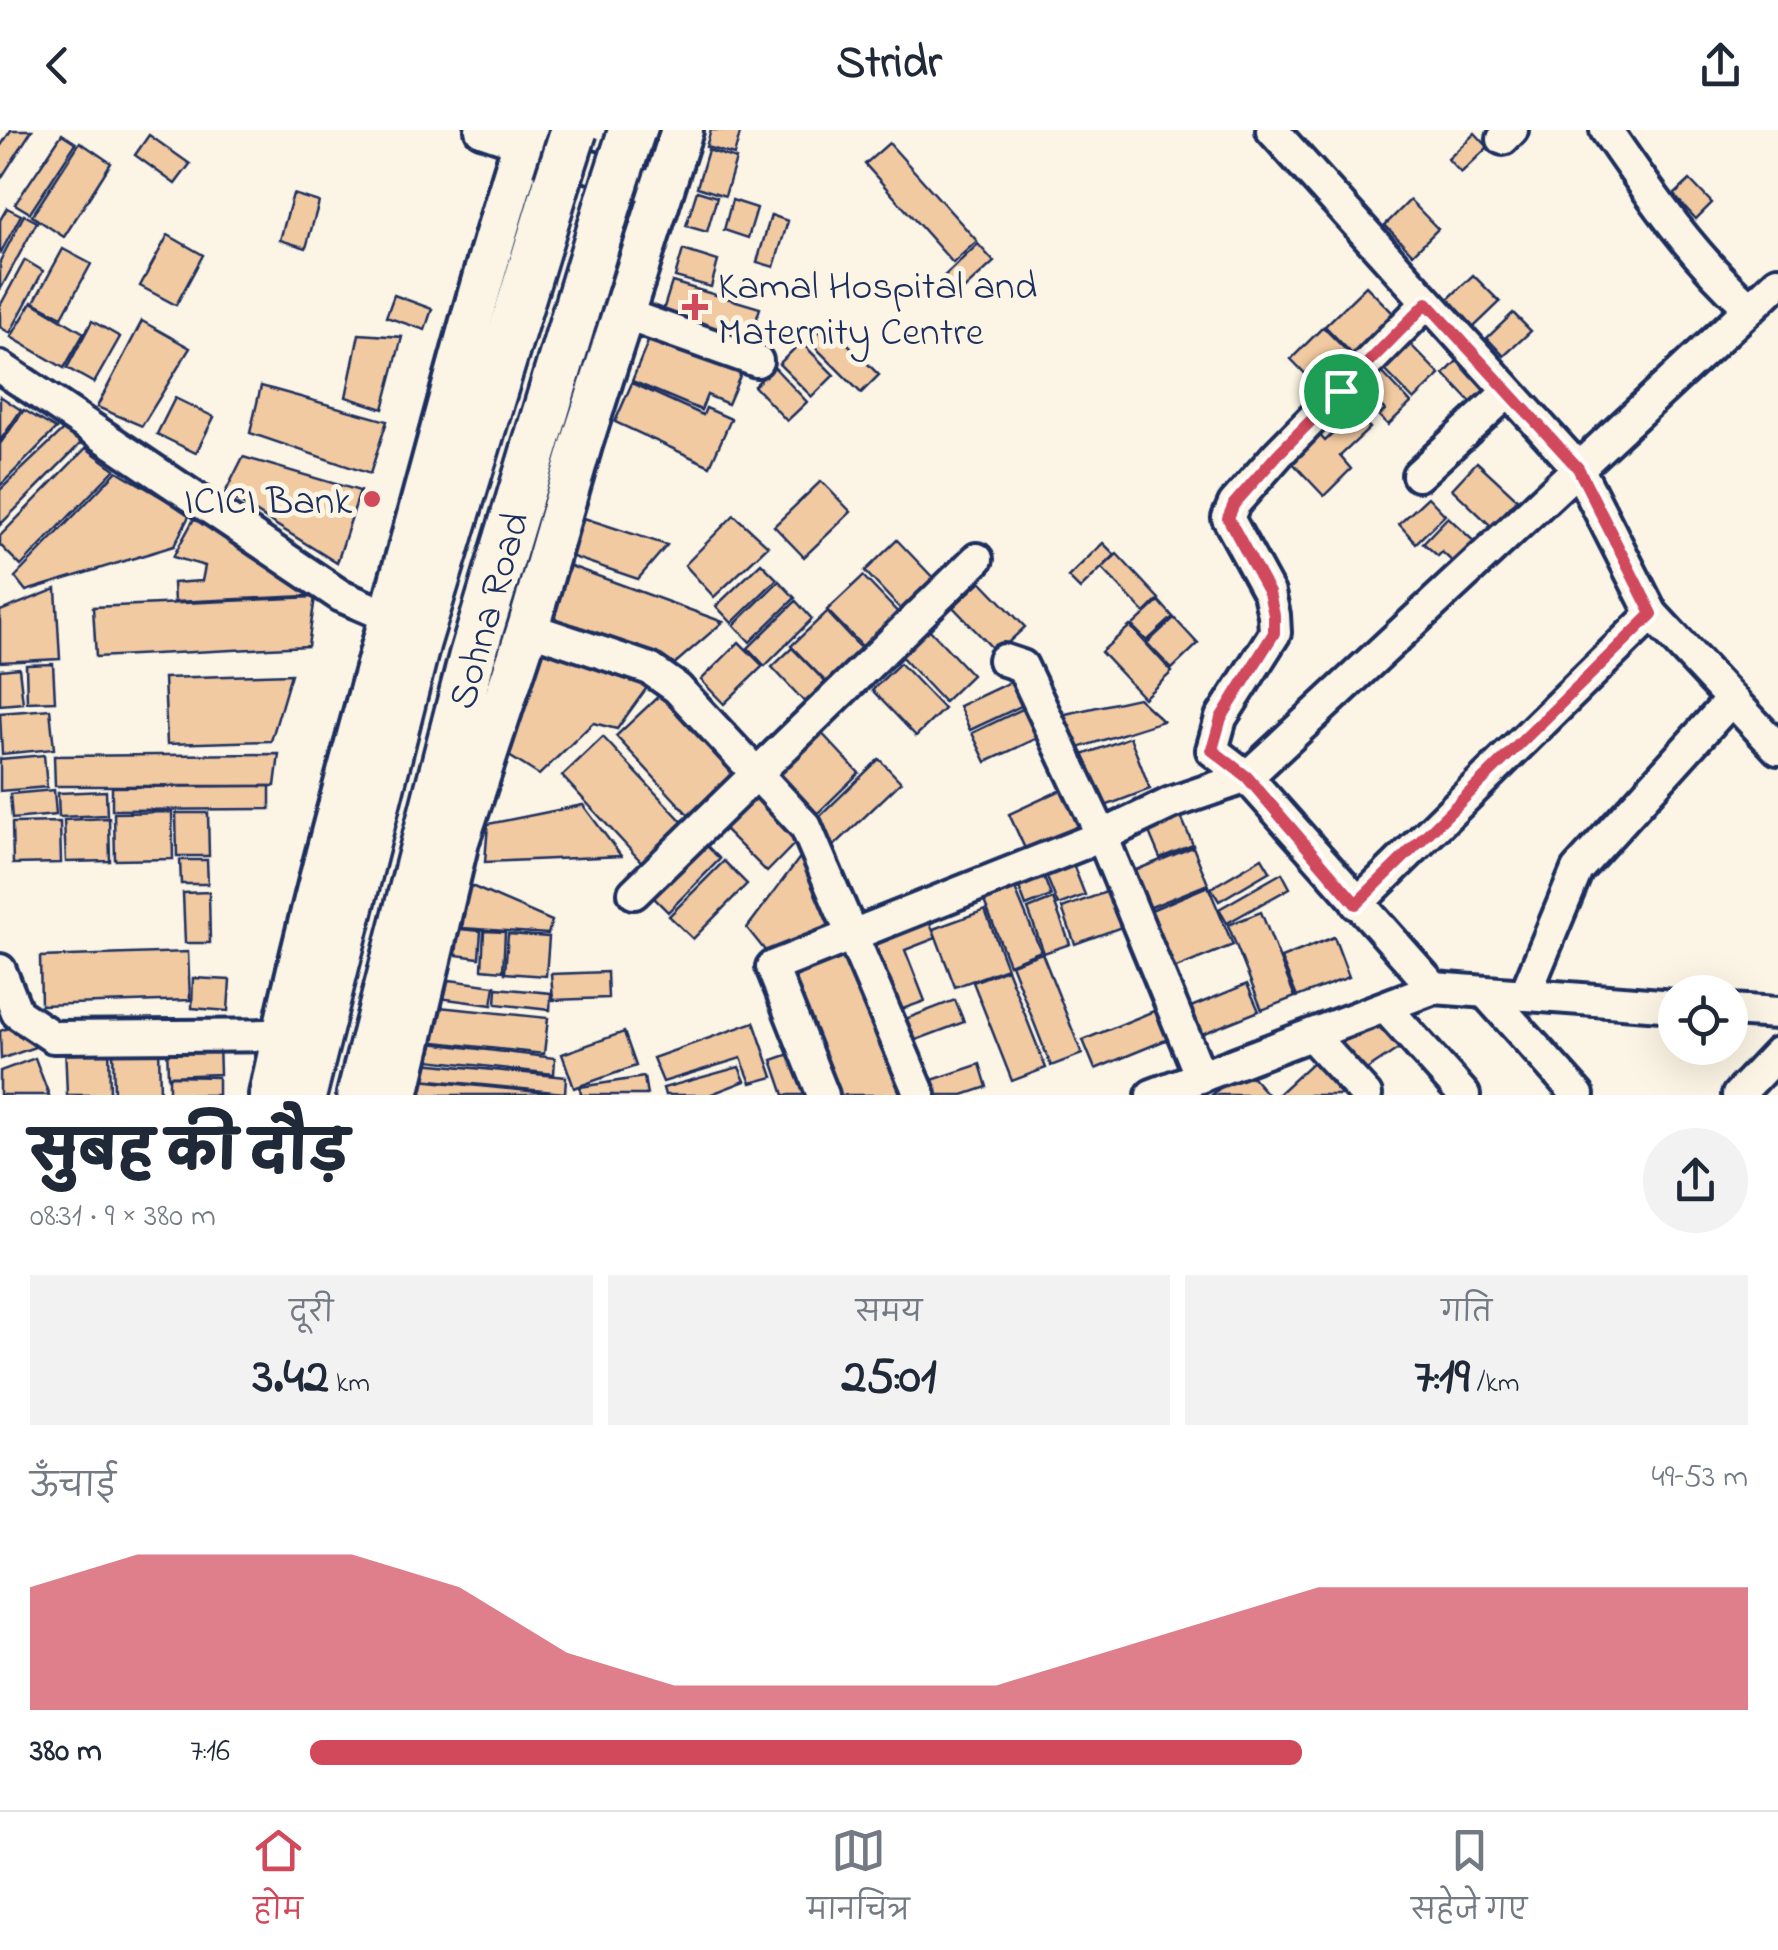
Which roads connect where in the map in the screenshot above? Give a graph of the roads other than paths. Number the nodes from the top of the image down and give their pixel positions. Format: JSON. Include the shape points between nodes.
{"nodes":[{"id":1,"x":482,"y":130,"type":"edge"},
{"id":2,"x":574,"y":130,"type":"edge"},
{"id":3,"x":632,"y":130,"type":"edge"},
{"id":4,"x":682,"y":130,"type":"edge"},
{"id":5,"x":1272,"y":130,"type":"edge"},
{"id":6,"x":1606,"y":130,"type":"edge"},
{"id":7,"x":526,"y":137,"type":"edge"},
{"id":8,"x":662,"y":191,"type":"junction"},
{"id":9,"x":1778,"y":282,"type":"edge"},
{"id":10,"x":1427,"y":303,"type":"junction"},
{"id":11,"x":1750,"y":308,"type":"junction"},
{"id":12,"x":624,"y":314,"type":"junction"},
{"id":13,"x":757,"y":361,"type":"dead end"},
{"id":14,"x":0,"y":367,"type":"edge"},
{"id":15,"x":1508,"y":392,"type":"junction"},
{"id":16,"x":1578,"y":468,"type":"junction"},
{"id":17,"x":1418,"y":475,"type":"dead end"},
{"id":18,"x":977,"y":559,"type":"dead end"},
{"id":19,"x":1652,"y":614,"type":"junction"},
{"id":20,"x":390,"y":617,"type":"junction"},
{"id":21,"x":528,"y":628,"type":"junction"},
{"id":22,"x":1004,"y":660,"type":"dead end"},
{"id":23,"x":1731,"y":700,"type":"junction"},
{"id":24,"x":1778,"y":749,"type":"edge"},
{"id":25,"x":758,"y":775,"type":"junction"},
{"id":26,"x":1247,"y":777,"type":"junction"},
{"id":27,"x":1102,"y":836,"type":"junction"},
{"id":28,"x":634,"y":893,"type":"dead end"},
{"id":29,"x":1356,"y":904,"type":"junction"},
{"id":30,"x":852,"y":934,"type":"junction"},
{"id":31,"x":0,"y":970,"type":"edge"},
{"id":32,"x":1434,"y":988,"type":"junction"},
{"id":33,"x":1486,"y":992,"type":"junction"},
{"id":34,"x":1525,"y":995,"type":"junction"},
{"id":35,"x":1658,"y":1005,"type":"edge"},
{"id":36,"x":1386,"y":1008,"type":"junction"},
{"id":37,"x":1748,"y":1011,"type":"edge"},
{"id":38,"x":1778,"y":1013,"type":"edge"},
{"id":39,"x":282,"y":1035,"type":"junction"},
{"id":40,"x":1312,"y":1036,"type":"junction"},
{"id":41,"x":1778,"y":1054,"type":"edge"},
{"id":42,"x":1177,"y":1088,"type":"edge"},
{"id":43,"x":270,"y":1095,"type":"edge"},
{"id":44,"x":303,"y":1095,"type":"edge"},
{"id":45,"x":360,"y":1095,"type":"edge"},
{"id":46,"x":398,"y":1095,"type":"edge"},
{"id":47,"x":823,"y":1095,"type":"edge"},
{"id":48,"x":920,"y":1095,"type":"edge"},
{"id":49,"x":1366,"y":1095,"type":"edge"},
{"id":50,"x":1464,"y":1095,"type":"edge"},
{"id":51,"x":1578,"y":1095,"type":"edge"},
{"id":52,"x":1738,"y":1095,"type":"edge"}],
"edges":[{"from":1,"to":7,"type":"street"},
{"from":2,"to":44,"type":"highway","name":"Sohna Road","bridge":true,"via":[[417,643]]},
{"from":3,"to":45,"type":"highway","name":"Sohna Road","bridge":true,"via":[[472,656]]},
{"from":4,"to":8,"type":"main road"},
{"from":5,"to":10,"type":"street"},
{"from":6,"to":11,"type":"street","via":[[1702,262]]},
{"from":7,"to":8,"type":"street"},
{"from":7,"to":20,"type":"main road"},
{"from":8,"to":12,"type":"main road"},
{"from":9,"to":11,"type":"street"},
{"from":10,"to":15,"type":"street"},
{"from":10,"to":26,"type":"street","via":[[1278,454],[1228,518],[1274,615],[1274,633],[1221,718],[1212,750]]},
{"from":11,"to":16,"type":"street"},
{"from":12,"to":13,"type":"street"},
{"from":12,"to":21,"type":"main road"},
{"from":14,"to":20,"type":"street","via":[[341,596]]},
{"from":15,"to":16,"type":"street"},
{"from":15,"to":17,"type":"street"},
{"from":16,"to":19,"type":"street"},
{"from":16,"to":26,"type":"street"},
{"from":18,"to":25,"type":"street"},
{"from":19,"to":23,"type":"street"},
{"from":19,"to":29,"type":"street"},
{"from":20,"to":39,"type":"main road"},
{"from":21,"to":25,"type":"street","via":[[650,669],[678,688]]},
{"from":21,"to":46,"type":"main road","via":[[458,841]]},
{"from":22,"to":27,"type":"street","via":[[1022,666]]},
{"from":23,"to":24,"type":"street"},
{"from":23,"to":34,"type":"street","via":[[1577,870]]},
{"from":25,"to":28,"type":"street"},
{"from":25,"to":30,"type":"street","via":[[806,827]]},
{"from":26,"to":27,"type":"street"},
{"from":26,"to":29,"type":"street"},
{"from":27,"to":30,"type":"street"},
{"from":27,"to":42,"type":"street"},
{"from":29,"to":32,"type":"street"},
{"from":30,"to":47,"type":"street","via":[[772,967]]},
{"from":30,"to":48,"type":"street"},
{"from":31,"to":39,"type":"street","via":[[18,1013],[53,1037]]},
{"from":32,"to":33,"type":"street"},
{"from":32,"to":36,"type":"street"},
{"from":33,"to":34,"type":"street"},
{"from":33,"to":51,"type":"street"},
{"from":34,"to":35,"type":"street"},
{"from":36,"to":40,"type":"street"},
{"from":36,"to":50,"type":"street"},
{"from":37,"to":38,"type":"street"},
{"from":39,"to":43,"type":"main road"},
{"from":40,"to":42,"type":"street"},
{"from":40,"to":49,"type":"street"},
{"from":41,"to":52,"type":"street"}]}
